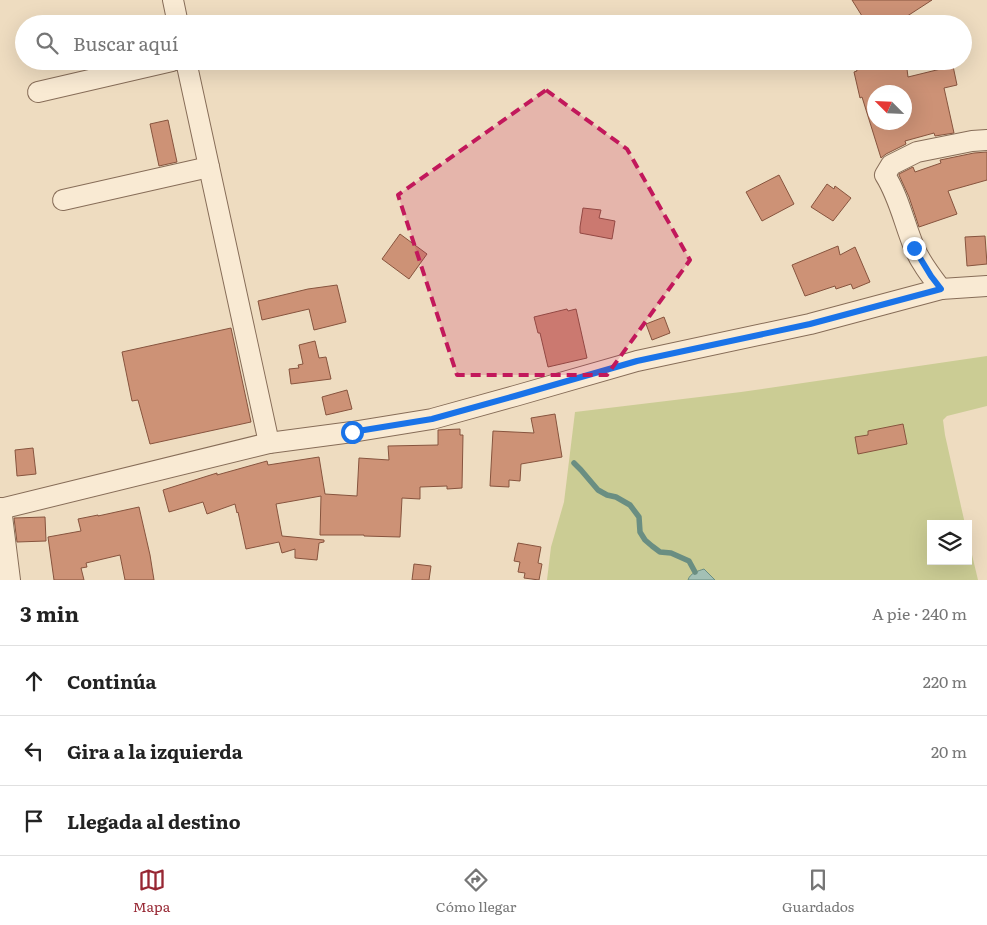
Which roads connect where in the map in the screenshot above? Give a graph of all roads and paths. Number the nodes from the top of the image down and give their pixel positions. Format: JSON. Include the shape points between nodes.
{"nodes":[{"id":1,"x":174,"y":0,"type":"edge"},
{"id":2,"x":176,"y":15,"type":"edge"},
{"id":3,"x":133,"y":70,"type":"edge"},
{"id":4,"x":188,"y":70,"type":"edge"},
{"id":5,"x":38,"y":92,"type":"dead end"},
{"id":6,"x":987,"y":140,"type":"edge"},
{"id":7,"x":209,"y":167,"type":"junction"},
{"id":8,"x":63,"y":200,"type":"dead end"},
{"id":9,"x":987,"y":286,"type":"edge"},
{"id":10,"x":941,"y":289,"type":"junction"},
{"id":11,"x":269,"y":444,"type":"junction"},
{"id":12,"x":1,"y":508,"type":"edge"},
{"id":13,"x":10,"y":580,"type":"edge"}],
"edges":[{"from":1,"to":2,"type":"street"},
{"from":3,"to":5,"type":"street"},
{"from":4,"to":7,"type":"street"},
{"from":6,"to":10,"type":"street","via":[[917,152],[891,165],[885,175],[914,248]]},
{"from":7,"to":8,"type":"street"},
{"from":7,"to":11,"type":"street"},
{"from":9,"to":10,"type":"street"},
{"from":10,"to":11,"type":"street","via":[[810,324],[637,361],[432,419]]},
{"from":11,"to":12,"type":"street"},
{"from":12,"to":13,"type":"street"}]}
